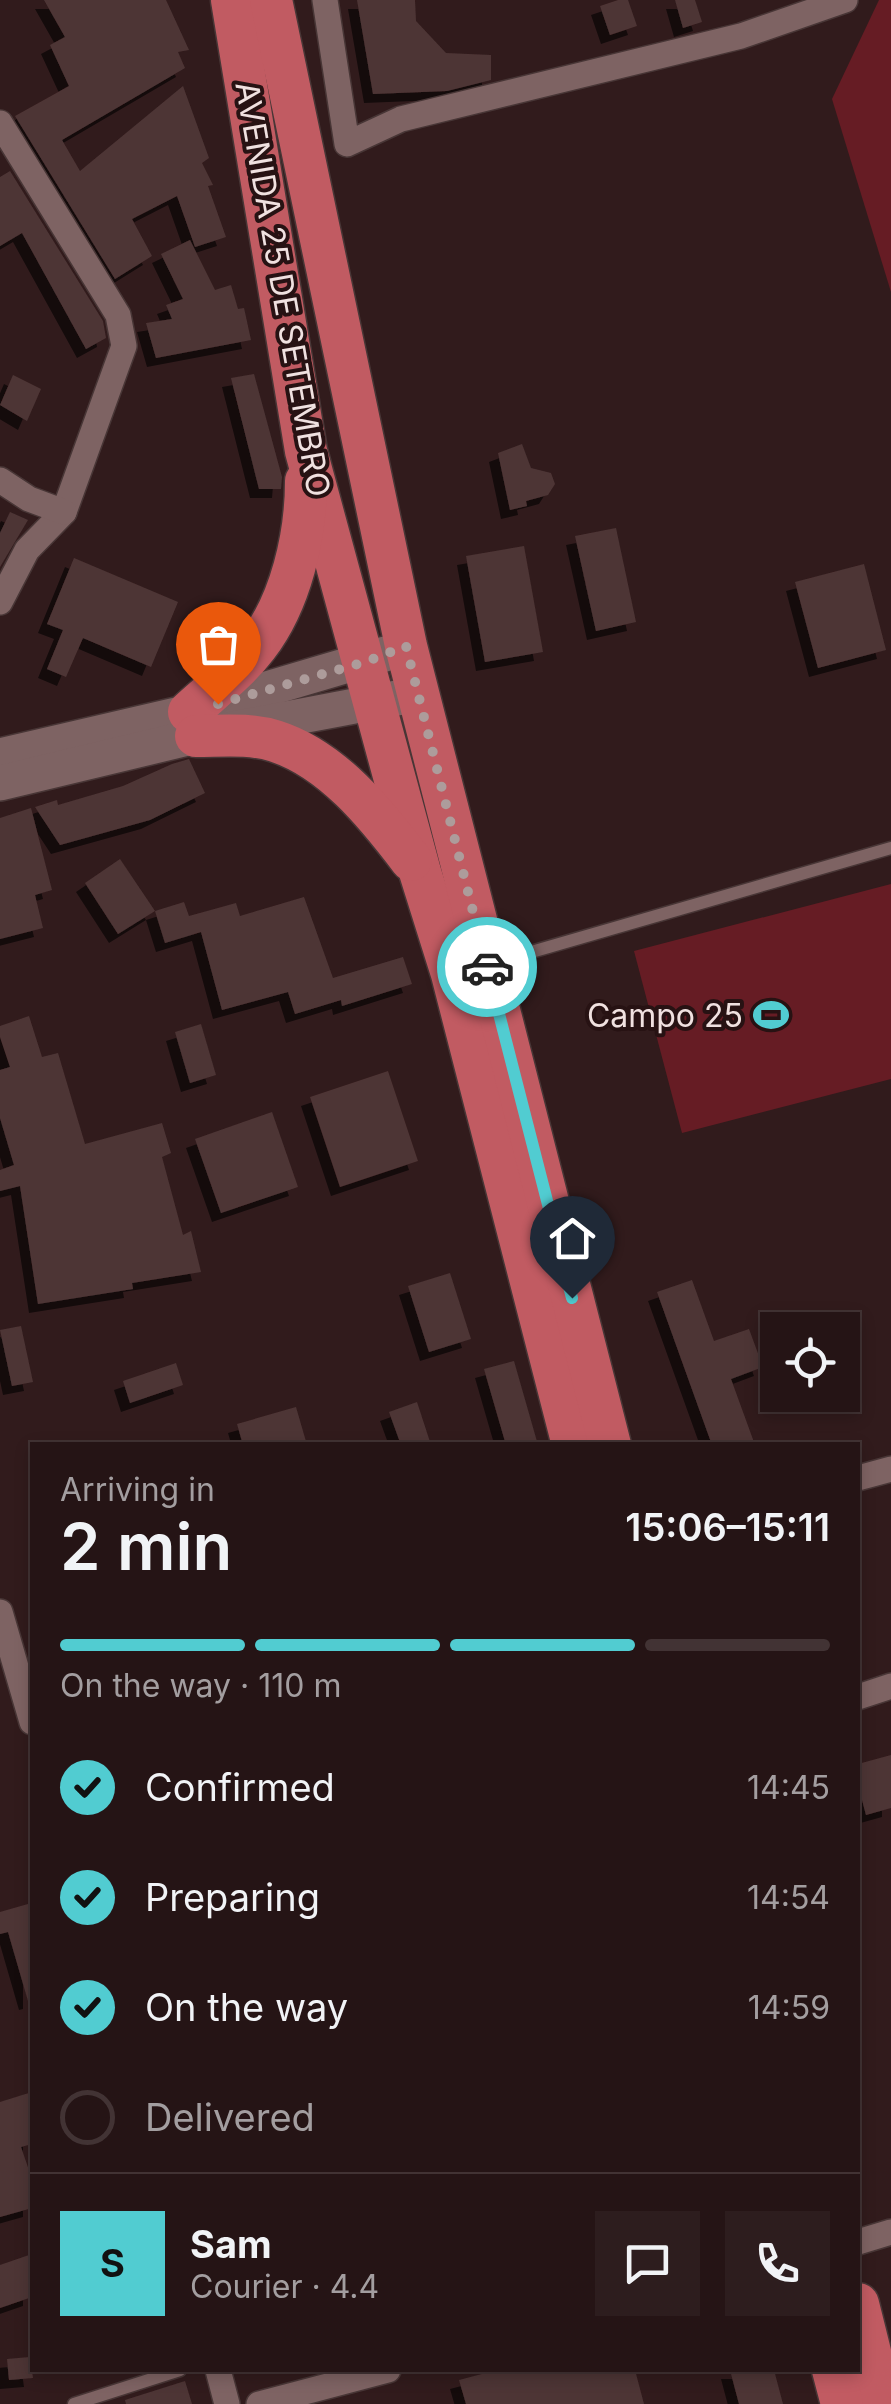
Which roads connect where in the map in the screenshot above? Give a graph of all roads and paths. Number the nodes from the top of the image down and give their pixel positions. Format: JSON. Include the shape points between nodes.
{"nodes":[{"id":1,"x":232,"y":0,"type":"edge"},
{"id":2,"x":271,"y":0,"type":"edge"},
{"id":3,"x":326,"y":0,"type":"edge"},
{"id":4,"x":844,"y":0,"type":"edge"},
{"id":5,"x":0,"y":123,"type":"edge"},
{"id":6,"x":347,"y":144,"type":"junction"},
{"id":7,"x":306,"y":176,"type":"junction"},
{"id":8,"x":306,"y":450,"type":"junction"},
{"id":9,"x":0,"y":480,"type":"edge"},
{"id":10,"x":64,"y":512,"type":"junction"},
{"id":11,"x":0,"y":602,"type":"edge"},
{"id":12,"x":406,"y":646,"type":"junction"},
{"id":13,"x":365,"y":662,"type":"junction"},
{"id":14,"x":418,"y":694,"type":"junction"},
{"id":15,"x":374,"y":704,"type":"junction"},
{"id":16,"x":193,"y":724,"type":"junction"},
{"id":17,"x":3,"y":757,"type":"edge"},
{"id":18,"x":891,"y":848,"type":"edge"},
{"id":19,"x":420,"y":872,"type":"junction"},
{"id":20,"x":469,"y":970,"type":"junction"},
{"id":21,"x":572,"y":1442,"type":"edge"},
{"id":22,"x":609,"y":1442,"type":"edge"},
{"id":23,"x":891,"y":1469,"type":"edge"},
{"id":24,"x":860,"y":1477,"type":"edge"},
{"id":25,"x":0,"y":1612,"type":"edge"},
{"id":26,"x":891,"y":1686,"type":"edge"},
{"id":27,"x":29,"y":1695,"type":"edge"},
{"id":28,"x":860,"y":1695,"type":"edge"},
{"id":29,"x":891,"y":2232,"type":"edge"},
{"id":30,"x":860,"y":2241,"type":"edge"},
{"id":31,"x":860,"y":2312,"type":"edge"},
{"id":32,"x":174,"y":2372,"type":"edge"},
{"id":33,"x":219,"y":2372,"type":"edge"},
{"id":34,"x":380,"y":2372,"type":"edge"},
{"id":35,"x":834,"y":2372,"type":"edge"},
{"id":36,"x":74,"y":2404,"type":"edge"},
{"id":37,"x":228,"y":2404,"type":"edge"},
{"id":38,"x":260,"y":2404,"type":"edge"},
{"id":39,"x":842,"y":2404,"type":"edge"},
{"id":40,"x":883,"y":2404,"type":"edge"}],
"edges":[{"from":1,"to":8,"type":"highway","name":"AVENIDA 25 DE SETEMBRO"},
{"from":2,"to":7,"type":"highway","name":"AVENIDA 25 DE SETEMBRO"},
{"from":3,"to":6,"type":"street"},
{"from":4,"to":6,"type":"street","via":[[741,36],[401,119]]},
{"from":5,"to":10,"type":"street","via":[[123,328],[124,346]]},
{"from":6,"to":7,"type":"street"},
{"from":7,"to":12,"type":"highway","name":"AVENIDA 25 DE SETEMBRO"},
{"from":8,"to":13,"type":"highway","name":"AVENIDA 25 DE SETEMBRO"},
{"from":8,"to":16,"type":"highway","via":[[306,506],[277,614]]},
{"from":9,"to":10,"type":"street"},
{"from":10,"to":11,"type":"street","via":[[26,550]]},
{"from":12,"to":13,"type":"main road"},
{"from":12,"to":14,"type":"highway","name":"AVENIDA 25 DE SETEMBRO"},
{"from":13,"to":15,"type":"highway","name":"AVENIDA 25 DE SETEMBRO"},
{"from":13,"to":16,"type":"main road"},
{"from":14,"to":15,"type":"main road"},
{"from":14,"to":20,"type":"highway","name":"AVENIDA 25 DE SETEMBRO"},
{"from":15,"to":16,"type":"main road"},
{"from":15,"to":19,"type":"highway","name":"AVENIDA 25 DE SETEMBRO"},
{"from":16,"to":17,"type":"main road"},
{"from":16,"to":19,"type":"highway","via":[[276,742],[310,757],[390,832]]},
{"from":18,"to":20,"type":"lane"},
{"from":19,"to":20,"type":"highway","name":"AVENIDA 25 DE SETEMBRO"},
{"from":20,"to":21,"type":"highway","name":"AVENIDA 25 DE SETEMBRO"},
{"from":20,"to":22,"type":"highway","name":"AVENIDA 25 DE SETEMBRO"},
{"from":23,"to":24,"type":"street"},
{"from":25,"to":27,"type":"street"},
{"from":26,"to":28,"type":"street"},
{"from":29,"to":30,"type":"street"},
{"from":31,"to":40,"type":"highway"},
{"from":32,"to":36,"type":"lane"},
{"from":33,"to":37,"type":"street"},
{"from":34,"to":38,"type":"street"},
{"from":35,"to":39,"type":"highway"}]}
